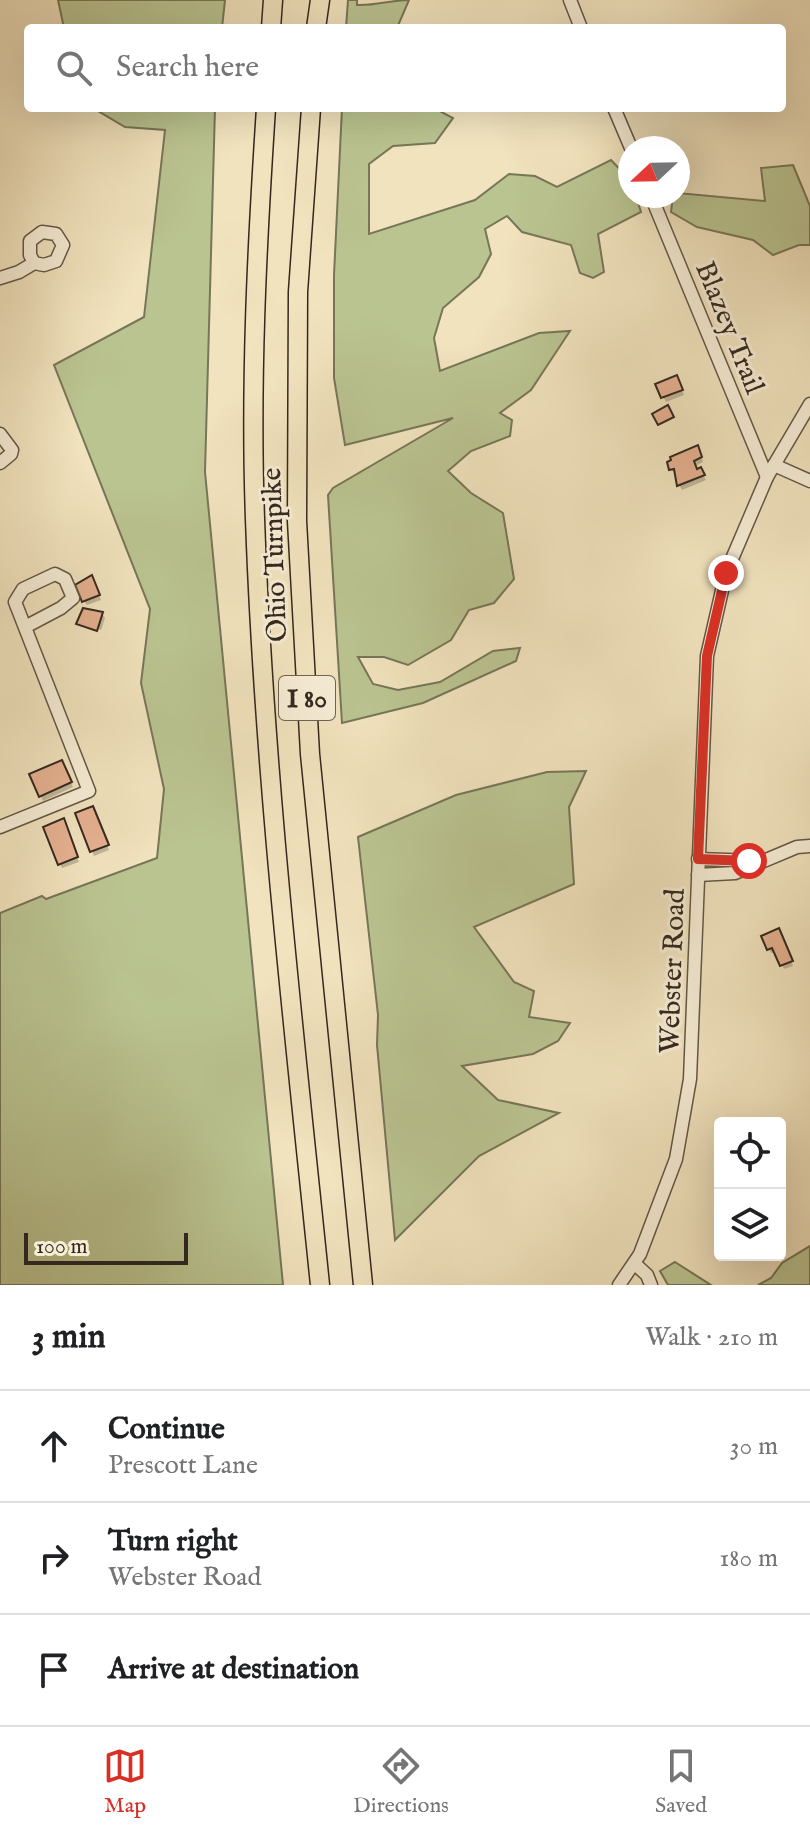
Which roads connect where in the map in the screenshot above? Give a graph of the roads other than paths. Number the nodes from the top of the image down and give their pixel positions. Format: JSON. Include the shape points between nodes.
{"nodes":[{"id":1,"x":273,"y":0,"type":"edge"},
{"id":2,"x":320,"y":0,"type":"edge"},
{"id":3,"x":570,"y":0,"type":"edge"},
{"id":4,"x":271,"y":24,"type":"edge"},
{"id":5,"x":317,"y":24,"type":"edge"},
{"id":6,"x":579,"y":24,"type":"edge"},
{"id":7,"x":266,"y":112,"type":"edge"},
{"id":8,"x":311,"y":112,"type":"edge"},
{"id":9,"x":616,"y":112,"type":"edge"},
{"id":10,"x":626,"y":136,"type":"edge"},
{"id":11,"x":656,"y":208,"type":"edge"},
{"id":12,"x":34,"y":263,"type":"dead end"},
{"id":13,"x":0,"y":278,"type":"edge"},
{"id":14,"x":810,"y":404,"type":"edge"},
{"id":15,"x":0,"y":434,"type":"edge"},
{"id":16,"x":0,"y":463,"type":"edge"},
{"id":17,"x":774,"y":465,"type":"junction"},
{"id":18,"x":767,"y":477,"type":"junction"},
{"id":19,"x":810,"y":481,"type":"edge"},
{"id":20,"x":25,"y":627,"type":"junction"},
{"id":21,"x":0,"y":827,"type":"edge"},
{"id":22,"x":810,"y":846,"type":"edge"},
{"id":23,"x":698,"y":859,"type":"junction"},
{"id":24,"x":763,"y":860,"type":"junction"},
{"id":25,"x":698,"y":875,"type":"junction"},
{"id":26,"x":635,"y":1264,"type":"junction"},
{"id":27,"x":320,"y":1285,"type":"edge"},
{"id":28,"x":363,"y":1285,"type":"edge"},
{"id":29,"x":619,"y":1285,"type":"edge"},
{"id":30,"x":651,"y":1285,"type":"edge"}],
"edges":[{"from":1,"to":4,"type":"highway"},
{"from":2,"to":5,"type":"highway"},
{"from":3,"to":6,"type":"street"},
{"from":7,"to":27,"type":"highway","name":"Ohio Turnpike","number":"I 80","via":[[254,286],[255,518],[268,749]]},
{"from":8,"to":28,"type":"highway","name":"Ohio Turnpike","number":"I 80","via":[[298,292],[297,521],[310,754]]},
{"from":9,"to":10,"type":"street"},
{"from":11,"to":18,"type":"street","name":"Blazey Trail"},
{"from":12,"to":13,"type":"street"},
{"from":14,"to":17,"type":"street","name":"Webster Road"},
{"from":15,"to":16,"type":"street","via":[[12,450]]},
{"from":17,"to":18,"type":"street","name":"Webster Road"},
{"from":17,"to":19,"type":"street"},
{"from":18,"to":23,"type":"street","name":"Webster Road","via":[[726,573],[707,656]]},
{"from":20,"to":20,"type":"street","via":[[73,598],[65,579],[55,574],[23,589],[15,602]]},
{"from":20,"to":21,"type":"street","via":[[89,791]]},
{"from":22,"to":24,"type":"street"},
{"from":23,"to":24,"type":"street"},
{"from":23,"to":25,"type":"street","name":"Webster Road"},
{"from":24,"to":25,"type":"street","via":[[735,873]]},
{"from":25,"to":26,"type":"street","name":"Webster Road","via":[[692,1064],[681,1139]]},
{"from":26,"to":29,"type":"street","name":"Webster Road"},
{"from":26,"to":30,"type":"street"}]}
